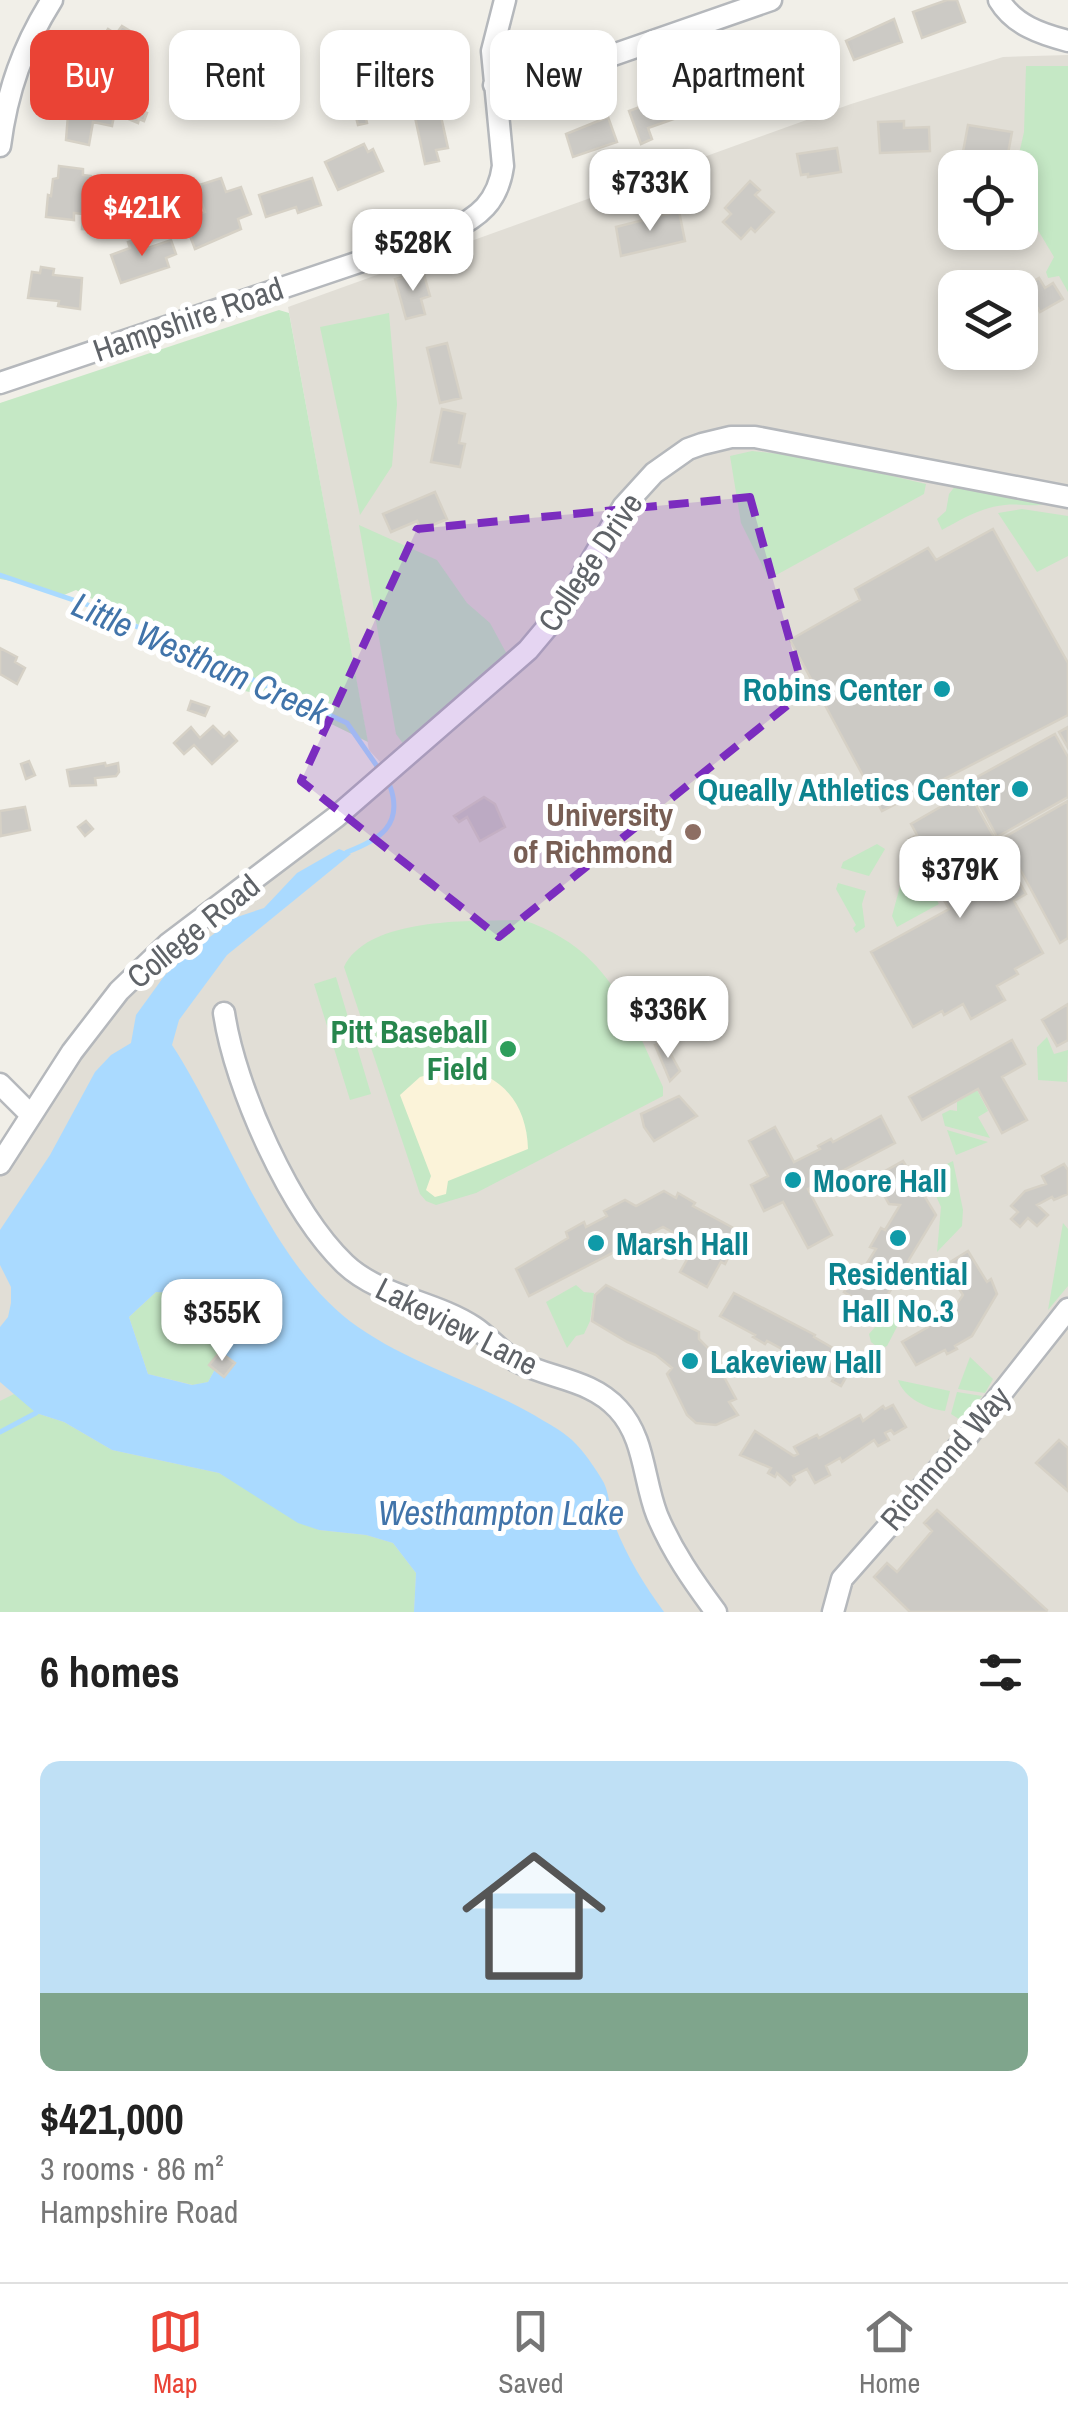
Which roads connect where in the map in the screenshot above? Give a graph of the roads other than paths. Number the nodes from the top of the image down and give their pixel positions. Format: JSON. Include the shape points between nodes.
{"nodes":[{"id":1,"x":52,"y":0,"type":"edge"},
{"id":2,"x":504,"y":0,"type":"edge"},
{"id":3,"x":771,"y":0,"type":"edge"},
{"id":4,"x":1000,"y":0,"type":"edge"},
{"id":5,"x":497,"y":30,"type":"edge"},
{"id":6,"x":1068,"y":41,"type":"edge"},
{"id":7,"x":617,"y":54,"type":"edge"},
{"id":8,"x":498,"y":120,"type":"edge"},
{"id":9,"x":0,"y":146,"type":"edge"},
{"id":10,"x":0,"y":384,"type":"edge"},
{"id":11,"x":1068,"y":497,"type":"edge"},
{"id":12,"x":384,"y":776,"type":"joint"},
{"id":13,"x":224,"y":1013,"type":"dead end"},
{"id":14,"x":0,"y":1084,"type":"edge"},
{"id":15,"x":30,"y":1114,"type":"junction"},
{"id":16,"x":0,"y":1164,"type":"edge"},
{"id":17,"x":1068,"y":1309,"type":"edge"},
{"id":18,"x":716,"y":1612,"type":"edge"},
{"id":19,"x":833,"y":1612,"type":"edge"}],
"edges":[{"from":1,"to":9,"type":"street","via":[[21,55]]},
{"from":2,"to":5,"type":"street","name":"Hampshire Road"},
{"from":3,"to":7,"type":"street"},
{"from":4,"to":6,"type":"street","via":[[1023,25]]},
{"from":8,"to":10,"type":"street","name":"Hampshire Road","via":[[500,184],[470,221]]},
{"from":11,"to":12,"type":"street","name":"College Drive","via":[[790,441],[731,438],[688,449],[654,473],[624,507],[544,635]]},
{"from":12,"to":15,"type":"street","name":"College Road","via":[[147,963],[94,1021]]},
{"from":13,"to":18,"type":"street","name":"Lakeview Lane","via":[[252,1110],[304,1210],[336,1254],[360,1276],[474,1327],[513,1359],[608,1399],[633,1430],[673,1550]]},
{"from":14,"to":15,"type":"street"},
{"from":15,"to":16,"type":"street","name":"College Road"},
{"from":17,"to":19,"type":"street","name":"Richmond Way","via":[[842,1579]]}]}
